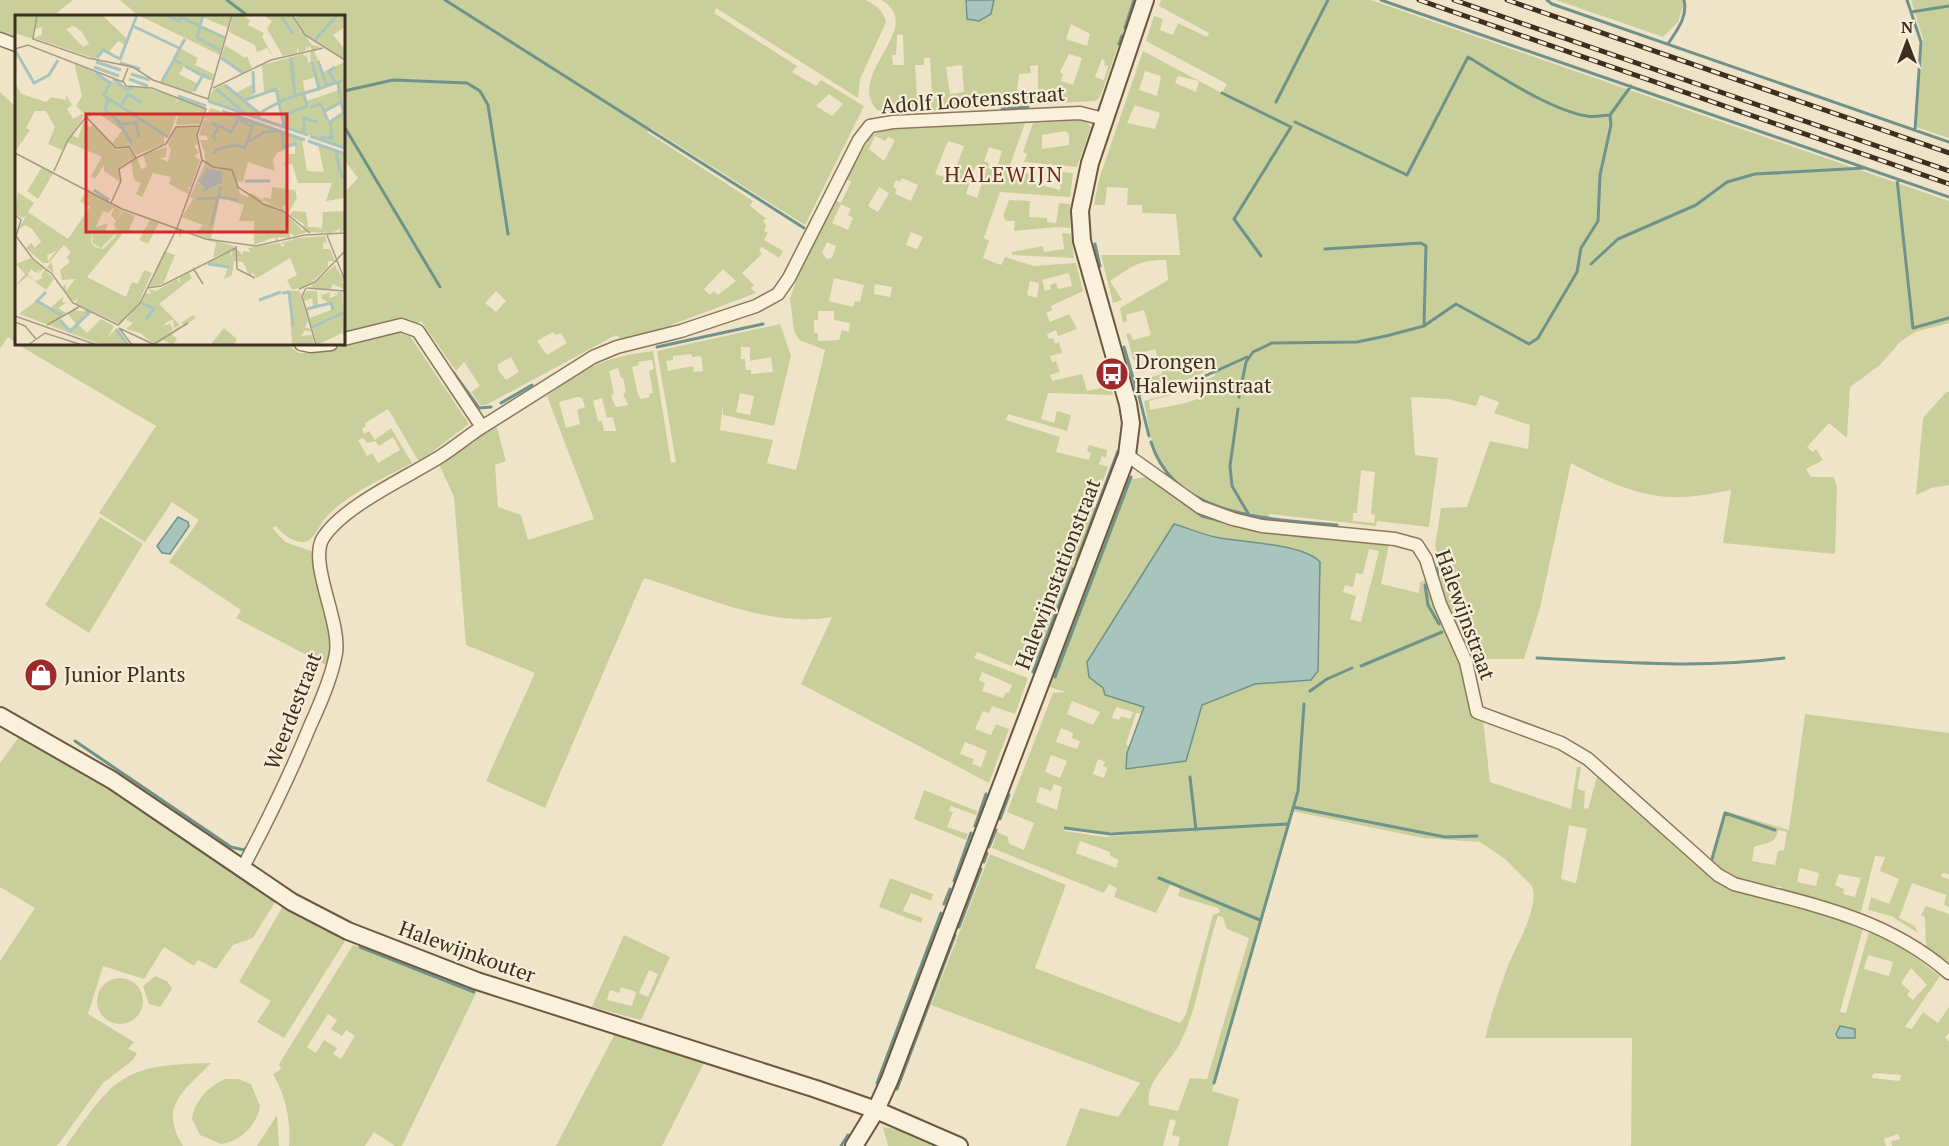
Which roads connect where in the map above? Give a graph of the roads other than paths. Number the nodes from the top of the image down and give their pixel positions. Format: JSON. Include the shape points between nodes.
{"nodes":[{"id":1,"x":1145,"y":0,"type":"edge"},
{"id":2,"x":0,"y":39,"type":"edge"},
{"id":3,"x":15,"y":45,"type":"edge"},
{"id":4,"x":1104,"y":119,"type":"junction"},
{"id":5,"x":345,"y":339,"type":"edge"},
{"id":6,"x":306,"y":345,"type":"edge"},
{"id":7,"x":321,"y":345,"type":"edge"},
{"id":8,"x":482,"y":427,"type":"junction"},
{"id":9,"x":1127,"y":455,"type":"junction"},
{"id":10,"x":0,"y":716,"type":"edge"},
{"id":11,"x":242,"y":869,"type":"junction"},
{"id":12,"x":1949,"y":973,"type":"edge"},
{"id":13,"x":876,"y":1110,"type":"junction"},
{"id":14,"x":854,"y":1146,"type":"edge"},
{"id":15,"x":959,"y":1146,"type":"edge"}],
"edges":[{"from":1,"to":4,"type":"street","name":"Halewijnstationstraat"},
{"from":2,"to":3,"type":"street"},
{"from":4,"to":8,"type":"street","name":"Adolf Lootensstraat","via":[[1080,113],[870,126],[778,294],[756,306],[681,331],[617,346]]},
{"from":4,"to":9,"type":"street","name":"Halewijnstationstraat","via":[[1082,194],[1080,225],[1128,404],[1131,423]]},
{"from":5,"to":8,"type":"street","via":[[401,325],[418,331]]},
{"from":6,"to":7,"type":"street"},
{"from":8,"to":11,"type":"street","name":"Weerdestraat","via":[[348,514],[321,541],[322,574],[337,630],[335,657],[284,788]]},
{"from":9,"to":12,"type":"street","name":"Halewijnstraat","via":[[1200,507],[1233,519],[1417,545],[1466,662],[1477,712],[1561,743],[1588,759],[1710,868],[1734,884],[1872,923],[1913,945]]},
{"from":9,"to":13,"type":"street","name":"Halewijnstationstraat"},
{"from":10,"to":11,"type":"street","name":"Halewijnkouter","via":[[112,780]]},
{"from":11,"to":13,"type":"street","name":"Halewijnkouter","via":[[292,902],[415,959]]},
{"from":13,"to":14,"type":"street","name":"Halewijnstationstraat"},
{"from":13,"to":15,"type":"street","name":"Halewijnkouter"}]}
